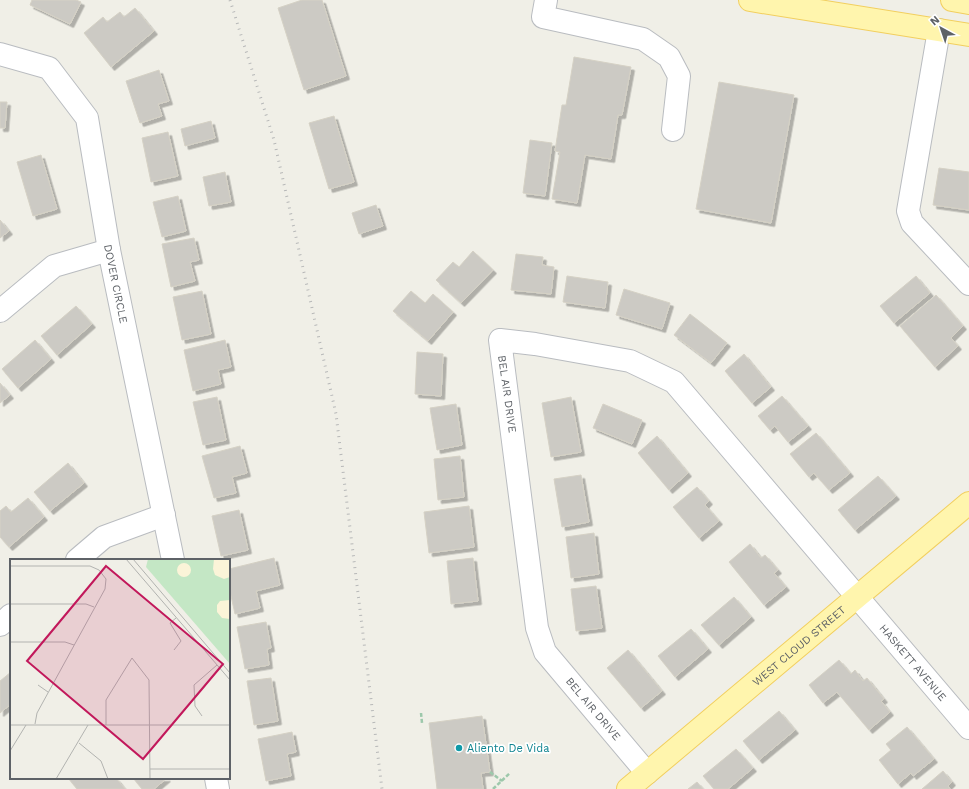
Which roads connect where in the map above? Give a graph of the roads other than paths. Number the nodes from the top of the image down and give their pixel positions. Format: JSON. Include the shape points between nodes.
{"nodes":[{"id":1,"x":546,"y":0,"type":"edge"},
{"id":2,"x":750,"y":0,"type":"edge"},
{"id":3,"x":952,"y":0,"type":"edge"},
{"id":4,"x":969,"y":3,"type":"edge"},
{"id":5,"x":939,"y":30,"type":"junction"},
{"id":6,"x":969,"y":35,"type":"edge"},
{"id":7,"x":0,"y":54,"type":"edge"},
{"id":8,"x":673,"y":130,"type":"dead end"},
{"id":9,"x":109,"y":250,"type":"junction"},
{"id":10,"x":969,"y":284,"type":"edge"},
{"id":11,"x":0,"y":311,"type":"edge"},
{"id":12,"x":969,"y":503,"type":"edge"},
{"id":13,"x":164,"y":515,"type":"junction"},
{"id":14,"x":78,"y":559,"type":"edge"},
{"id":15,"x":173,"y":559,"type":"edge"},
{"id":16,"x":857,"y":596,"type":"junction"},
{"id":17,"x":10,"y":616,"type":"edge"},
{"id":18,"x":0,"y":625,"type":"edge"},
{"id":19,"x":969,"y":728,"type":"edge"},
{"id":20,"x":648,"y":773,"type":"junction"},
{"id":21,"x":216,"y":779,"type":"edge"},
{"id":22,"x":218,"y":789,"type":"edge"},
{"id":23,"x":628,"y":789,"type":"edge"}],
"edges":[{"from":1,"to":8,"type":"street","via":[[543,17],[643,39],[669,57],[678,76]]},
{"from":2,"to":5,"type":"main road"},
{"from":3,"to":4,"type":"main road"},
{"from":5,"to":6,"type":"main road"},
{"from":5,"to":10,"type":"street","via":[[908,210],[912,223]]},
{"from":7,"to":9,"type":"street","name":"DOVER CIRCLE","via":[[49,68],[87,118]]},
{"from":9,"to":11,"type":"street","via":[[54,266]]},
{"from":9,"to":13,"type":"street","name":"DOVER CIRCLE"},
{"from":12,"to":16,"type":"main road","name":"WEST CLOUD STREET"},
{"from":13,"to":14,"type":"street","via":[[104,537]]},
{"from":13,"to":15,"type":"street","name":"DOVER CIRCLE"},
{"from":16,"to":19,"type":"street","name":"HASKETT AVENUE"},
{"from":16,"to":20,"type":"main road","name":"WEST CLOUD STREET"},
{"from":16,"to":20,"type":"street","name":"BEL AIR DRIVE","via":[[674,382],[630,361],[500,340],[537,628],[545,652]]},
{"from":17,"to":18,"type":"street"},
{"from":20,"to":23,"type":"main road","name":"WEST CLOUD STREET"},
{"from":21,"to":22,"type":"street"}]}
